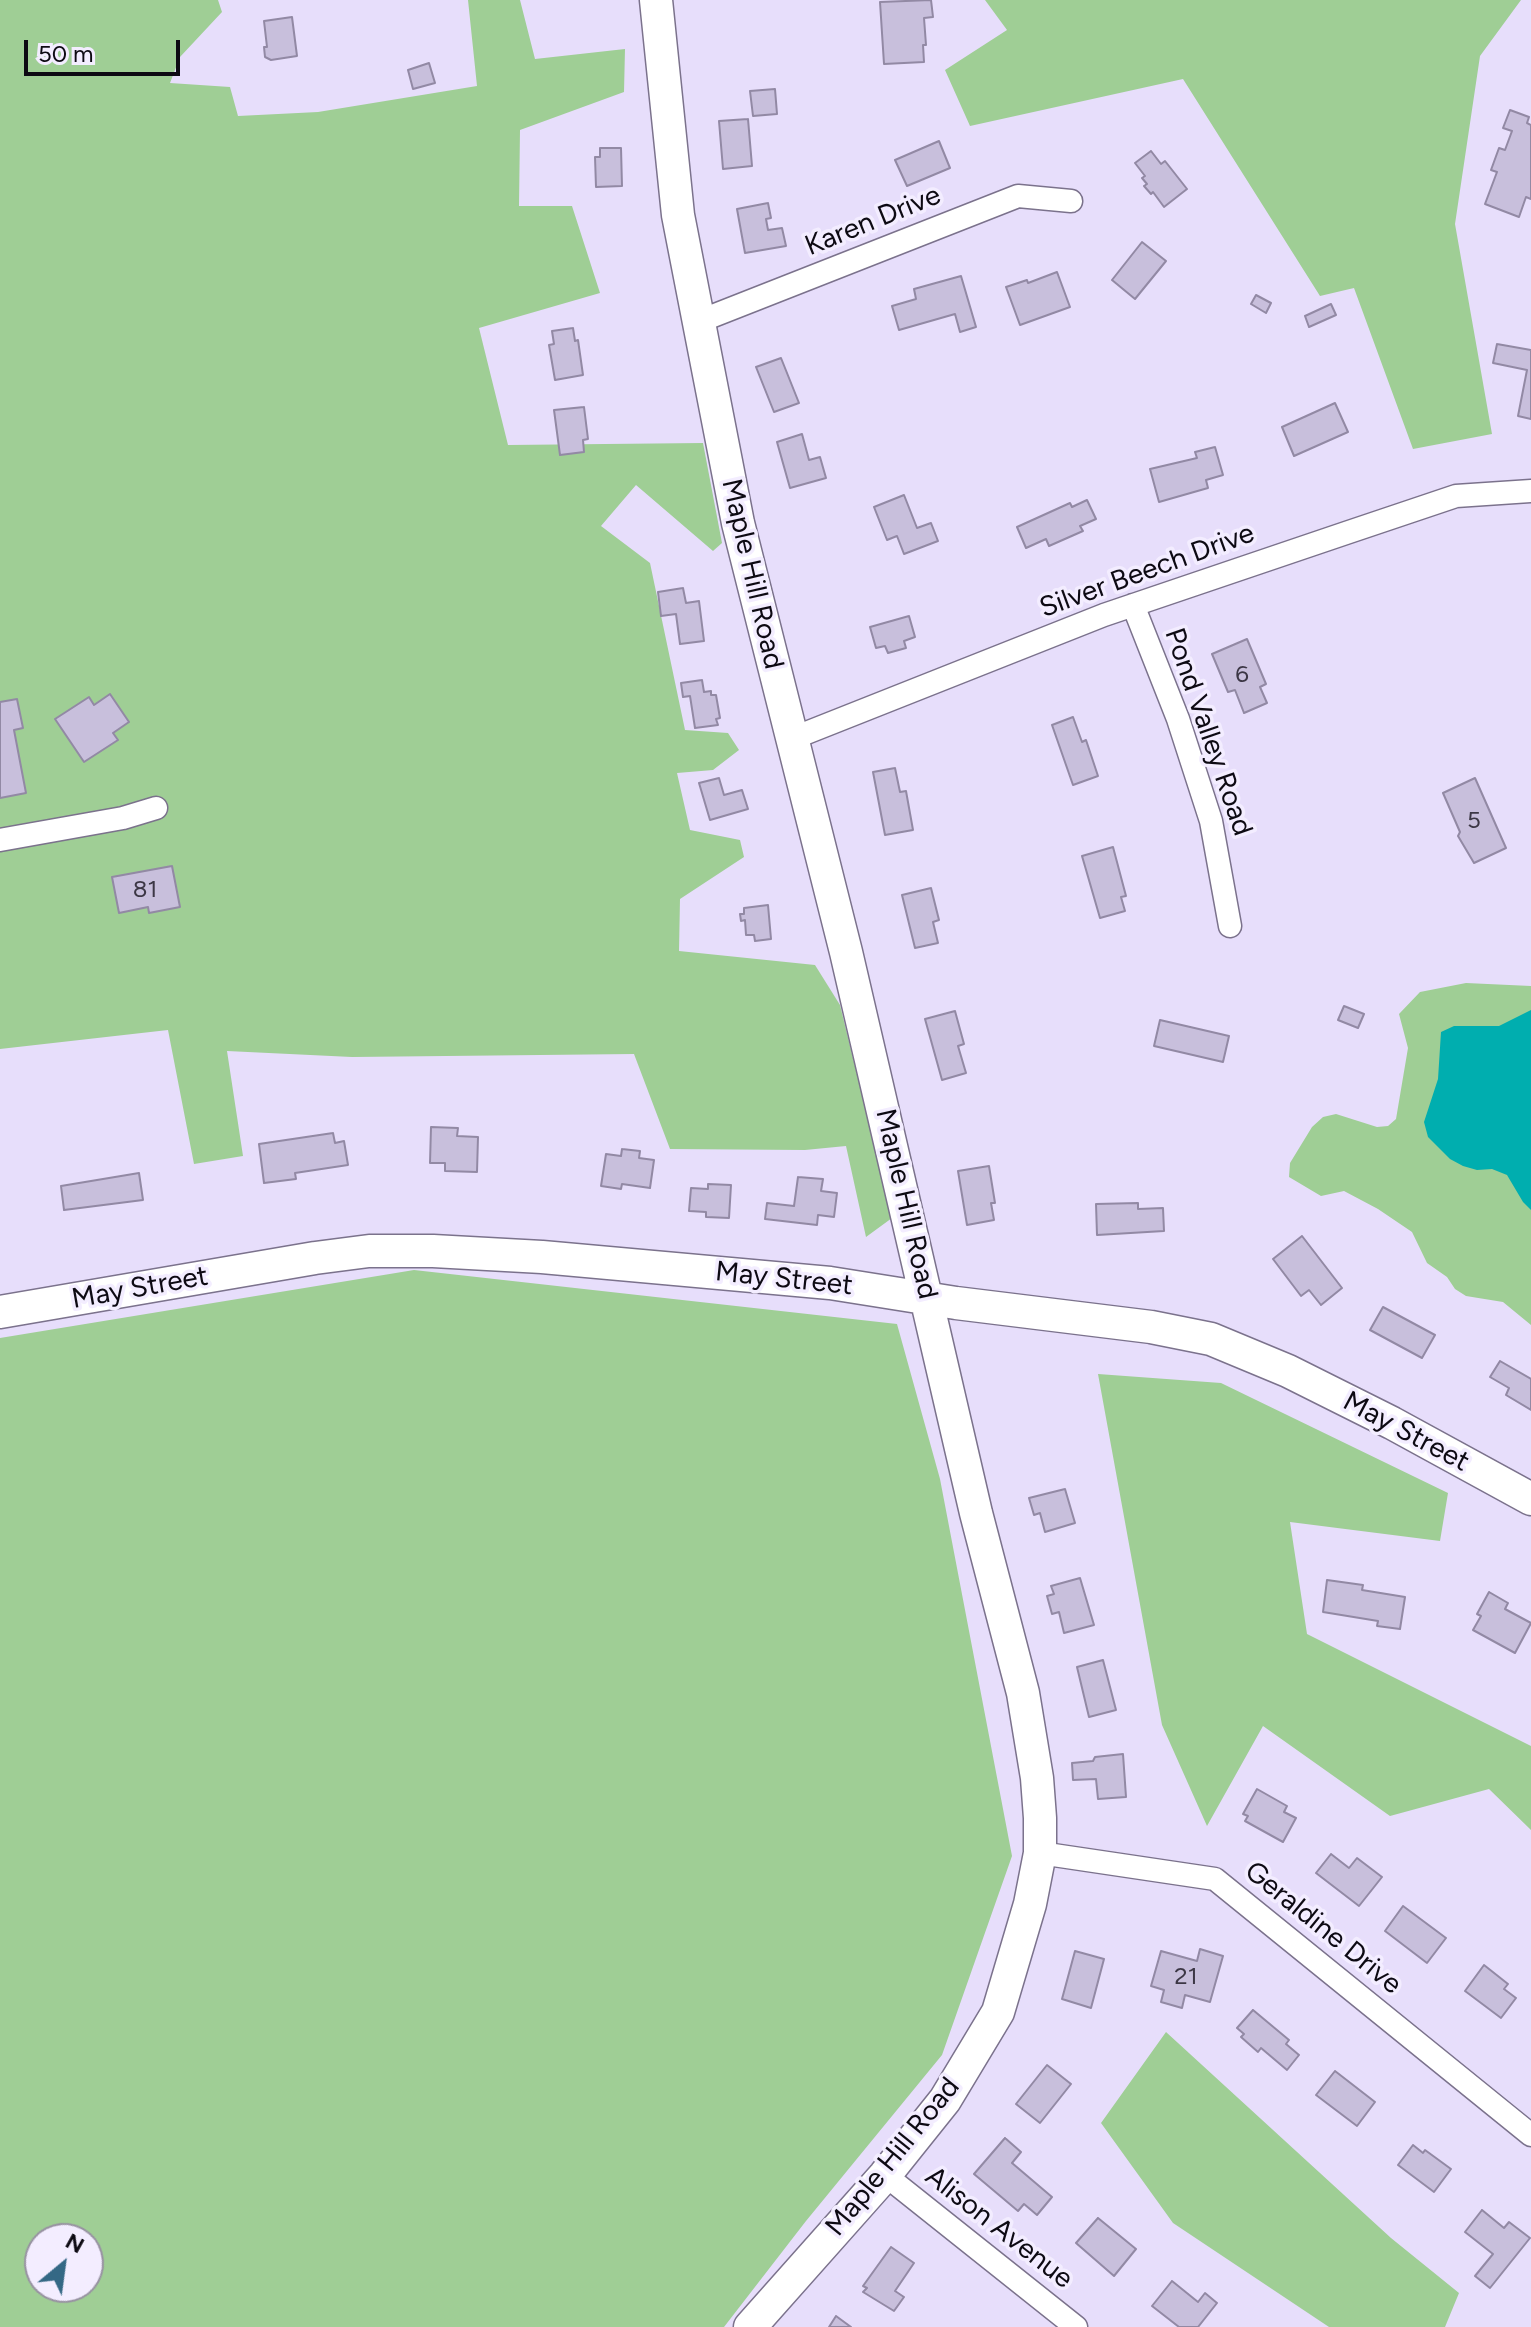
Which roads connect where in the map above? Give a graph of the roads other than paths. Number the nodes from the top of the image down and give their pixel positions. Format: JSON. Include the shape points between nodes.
{"nodes":[{"id":1,"x":656,"y":0,"type":"edge"},
{"id":2,"x":1071,"y":201,"type":"dead end"},
{"id":3,"x":700,"y":321,"type":"junction"},
{"id":4,"x":1531,"y":491,"type":"edge"},
{"id":5,"x":1133,"y":605,"type":"junction"},
{"id":6,"x":791,"y":739,"type":"junction"},
{"id":7,"x":156,"y":808,"type":"dead end"},
{"id":8,"x":0,"y":840,"type":"edge"},
{"id":9,"x":1230,"y":926,"type":"dead end"},
{"id":10,"x":928,"y":1299,"type":"junction"},
{"id":11,"x":0,"y":1312,"type":"edge"},
{"id":12,"x":1531,"y":1499,"type":"edge"},
{"id":13,"x":1040,"y":1853,"type":"junction"},
{"id":14,"x":1531,"y":2135,"type":"edge"},
{"id":15,"x":885,"y":2175,"type":"junction"},
{"id":16,"x":750,"y":2327,"type":"edge"},
{"id":17,"x":1076,"y":2327,"type":"edge"}],
"edges":[{"from":1,"to":3,"type":"street","name":"Maple Hill Road","via":[[678,215]]},
{"from":2,"to":3,"type":"street","name":"Karen Drive","via":[[1018,196]]},
{"from":3,"to":6,"type":"street","name":"Maple Hill Road","via":[[738,523]]},
{"from":4,"to":5,"type":"street","name":"Silver Beech Drive","via":[[1456,496]]},
{"from":5,"to":6,"type":"street","name":"Silver Beech Drive"},
{"from":5,"to":9,"type":"street","name":"Pond Valley Road","via":[[1211,821]]},
{"from":6,"to":10,"type":"street","name":"Maple Hill Road"},
{"from":7,"to":8,"type":"street"},
{"from":10,"to":11,"type":"street","name":"May Street","via":[[735,1273],[449,1251],[369,1251]]},
{"from":10,"to":12,"type":"street","name":"May Street","via":[[1211,1339],[1288,1371]]},
{"from":10,"to":13,"type":"street","name":"Maple Hill Road","via":[[1023,1693],[1037,1778]]},
{"from":13,"to":14,"type":"street","name":"Geraldine Drive","via":[[1215,1879]]},
{"from":13,"to":15,"type":"street","name":"Maple Hill Road","via":[[998,2012],[945,2100]]},
{"from":15,"to":16,"type":"street","name":"Maple Hill Road"},
{"from":15,"to":17,"type":"street","name":"Alison Avenue"}]}
